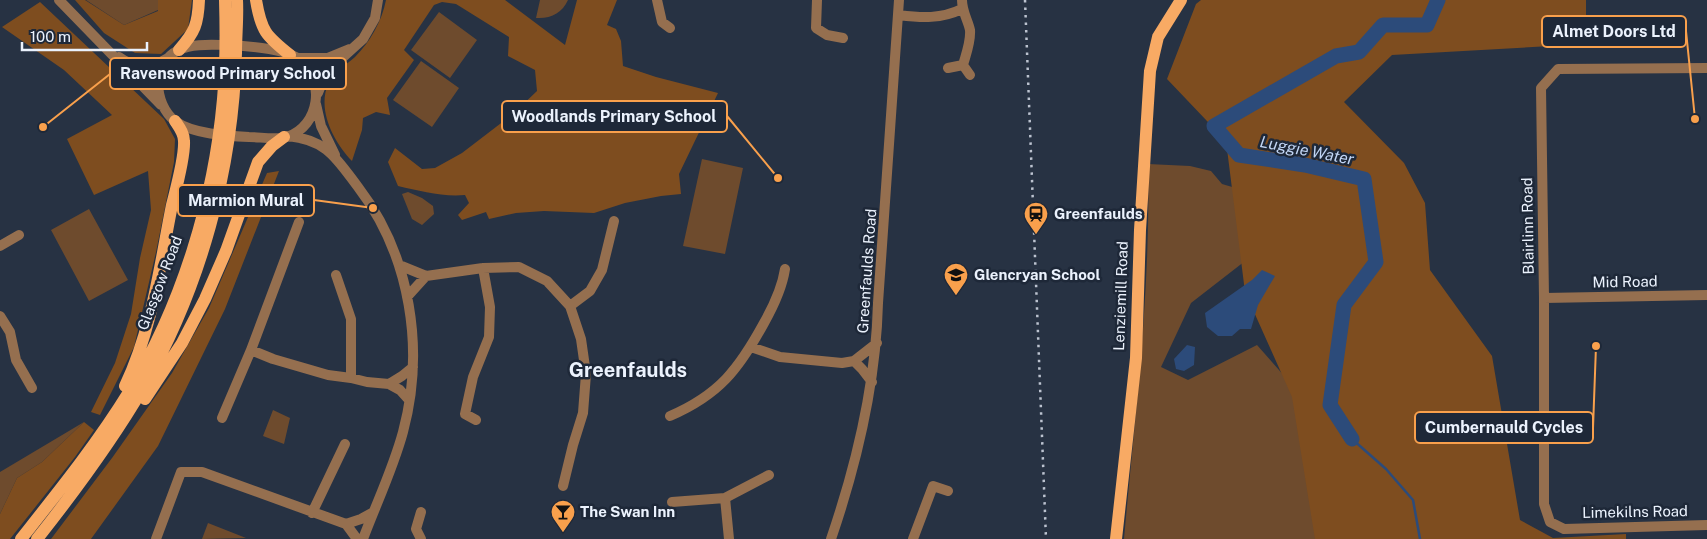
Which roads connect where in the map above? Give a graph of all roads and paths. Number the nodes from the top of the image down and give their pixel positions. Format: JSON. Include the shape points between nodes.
{"nodes":[{"id":1,"x":60,"y":0,"type":"edge"},
{"id":2,"x":199,"y":0,"type":"edge"},
{"id":3,"x":225,"y":0,"type":"edge"},
{"id":4,"x":236,"y":0,"type":"edge"},
{"id":5,"x":256,"y":0,"type":"edge"},
{"id":6,"x":378,"y":0,"type":"edge"},
{"id":7,"x":657,"y":0,"type":"edge"},
{"id":8,"x":817,"y":0,"type":"edge"},
{"id":9,"x":899,"y":0,"type":"edge"},
{"id":10,"x":1181,"y":0,"type":"edge"},
{"id":11,"x":962,"y":5,"type":"edge"},
{"id":12,"x":899,"y":15,"type":"junction"},
{"id":13,"x":670,"y":28,"type":"dead end"},
{"id":14,"x":844,"y":38,"type":"dead end"},
{"id":15,"x":99,"y":41,"type":"junction"},
{"id":16,"x":355,"y":48,"type":"junction"},
{"id":17,"x":174,"y":54,"type":"junction"},
{"id":18,"x":294,"y":57,"type":"junction"},
{"id":19,"x":963,"y":65,"type":"junction"},
{"id":20,"x":948,"y":68,"type":"dead end"},
{"id":21,"x":1707,"y":68,"type":"edge"},
{"id":22,"x":970,"y":75,"type":"dead end"},
{"id":23,"x":316,"y":100,"type":"junction"},
{"id":24,"x":164,"y":108,"type":"junction"},
{"id":25,"x":175,"y":121,"type":"junction"},
{"id":26,"x":286,"y":137,"type":"junction"},
{"id":27,"x":338,"y":161,"type":"junction"},
{"id":28,"x":614,"y":221,"type":"dead end"},
{"id":29,"x":299,"y":222,"type":"dead end"},
{"id":30,"x":19,"y":235,"type":"dead end"},
{"id":31,"x":0,"y":246,"type":"edge"},
{"id":32,"x":399,"y":265,"type":"junction"},
{"id":33,"x":483,"y":268,"type":"junction"},
{"id":34,"x":785,"y":270,"type":"dead end"},
{"id":35,"x":336,"y":275,"type":"dead end"},
{"id":36,"x":426,"y":276,"type":"junction"},
{"id":37,"x":1707,"y":295,"type":"edge"},
{"id":38,"x":407,"y":297,"type":"junction"},
{"id":39,"x":1544,"y":298,"type":"junction"},
{"id":40,"x":570,"y":306,"type":"junction"},
{"id":41,"x":0,"y":316,"type":"edge"},
{"id":42,"x":877,"y":343,"type":"junction"},
{"id":43,"x":752,"y":346,"type":"junction"},
{"id":44,"x":251,"y":350,"type":"junction"},
{"id":45,"x":854,"y":361,"type":"junction"},
{"id":46,"x":413,"y":367,"type":"junction"},
{"id":47,"x":351,"y":378,"type":"junction"},
{"id":48,"x":872,"y":382,"type":"junction"},
{"id":49,"x":388,"y":384,"type":"junction"},
{"id":50,"x":32,"y":388,"type":"dead end"},
{"id":51,"x":409,"y":400,"type":"junction"},
{"id":52,"x":670,"y":416,"type":"dead end"},
{"id":53,"x":222,"y":418,"type":"dead end"},
{"id":54,"x":476,"y":420,"type":"dead end"},
{"id":55,"x":101,"y":435,"type":"junction"},
{"id":56,"x":345,"y":444,"type":"dead end"},
{"id":57,"x":768,"y":475,"type":"dead end"},
{"id":58,"x":563,"y":486,"type":"dead end"},
{"id":59,"x":76,"y":489,"type":"junction"},
{"id":60,"x":948,"y":491,"type":"dead end"},
{"id":61,"x":725,"y":498,"type":"junction"},
{"id":62,"x":672,"y":502,"type":"dead end"},
{"id":63,"x":421,"y":512,"type":"dead end"},
{"id":64,"x":312,"y":513,"type":"junction"},
{"id":65,"x":372,"y":513,"type":"junction"},
{"id":66,"x":346,"y":524,"type":"junction"},
{"id":67,"x":1707,"y":525,"type":"edge"},
{"id":68,"x":1564,"y":529,"type":"joint"},
{"id":69,"x":21,"y":539,"type":"edge"},
{"id":70,"x":37,"y":539,"type":"edge"},
{"id":71,"x":156,"y":539,"type":"edge"},
{"id":72,"x":357,"y":539,"type":"edge"},
{"id":73,"x":363,"y":539,"type":"edge"},
{"id":74,"x":421,"y":539,"type":"edge"},
{"id":75,"x":728,"y":539,"type":"edge"},
{"id":76,"x":831,"y":539,"type":"edge"},
{"id":77,"x":913,"y":539,"type":"edge"},
{"id":78,"x":1116,"y":539,"type":"edge"}],
"edges":[{"from":1,"to":15,"type":"street"},
{"from":2,"to":17,"type":"main road","via":[[192,35]]},
{"from":3,"to":55,"type":"main road","name":"Glasgow Road","via":[[223,98],[214,158],[197,232],[177,291],[149,356]]},
{"from":4,"to":59,"type":"main road","name":"Glasgow Road","via":[[232,120],[218,193],[198,263],[168,338],[143,387]]},
{"from":5,"to":18,"type":"main road","via":[[265,32]]},
{"from":6,"to":16,"type":"street","via":[[375,18]]},
{"from":7,"to":13,"type":"street","via":[[662,22]]},
{"from":8,"to":14,"type":"street","via":[[816,28],[827,35]]},
{"from":9,"to":12,"type":"street","name":"Greenfaulds Road"},
{"from":10,"to":78,"type":"main road","name":"Lenziemill Road","via":[[1158,38],[1150,71],[1136,358]]},
{"from":11,"to":12,"type":"street","via":[[949,15],[925,18]]},
{"from":11,"to":19,"type":"street","via":[[970,30]]},
{"from":12,"to":42,"type":"street","name":"Greenfaulds Road"},
{"from":15,"to":17,"type":"street","via":[[132,64],[151,66]]},
{"from":15,"to":24,"type":"street"},
{"from":16,"to":18,"type":"street","via":[[328,58]]},
{"from":16,"to":23,"type":"street","via":[[331,68]]},
{"from":17,"to":18,"type":"street","via":[[198,46],[229,45],[262,48]]},
{"from":17,"to":24,"type":"street","via":[[157,82]]},
{"from":18,"to":23,"type":"street","via":[[310,73],[316,85]]},
{"from":19,"to":20,"type":"street"},
{"from":19,"to":22,"type":"street"},
{"from":21,"to":39,"type":"street","name":"Blairlinn Road","via":[[1558,69],[1541,88]]},
{"from":23,"to":26,"type":"street","via":[[310,118],[298,131]]},
{"from":23,"to":27,"type":"street","via":[[321,126]]},
{"from":24,"to":25,"type":"street"},
{"from":25,"to":26,"type":"street","via":[[219,135]]},
{"from":25,"to":55,"type":"main road","via":[[182,130],[184,142],[160,274],[131,370]]},
{"from":26,"to":27,"type":"street","via":[[313,141]]},
{"from":26,"to":59,"type":"main road","via":[[258,162],[211,286],[182,343],[140,407]]},
{"from":27,"to":32,"type":"street","via":[[368,199]]},
{"from":28,"to":40,"type":"street","via":[[602,270],[590,291]]},
{"from":29,"to":44,"type":"street"},
{"from":30,"to":31,"type":"street"},
{"from":32,"to":36,"type":"street"},
{"from":32,"to":38,"type":"street"},
{"from":33,"to":36,"type":"street"},
{"from":33,"to":40,"type":"street","via":[[519,267],[548,281]]},
{"from":33,"to":54,"type":"street","via":[[490,307],[489,337],[472,377],[465,414]]},
{"from":34,"to":43,"type":"street","via":[[774,304]]},
{"from":35,"to":47,"type":"street","via":[[351,319]]},
{"from":36,"to":38,"type":"street"},
{"from":37,"to":39,"type":"street","name":"Mid Road"},
{"from":38,"to":46,"type":"street","via":[[413,326]]},
{"from":39,"to":68,"type":"street","name":"Blairlinn Road","via":[[1544,504],[1550,522]]},
{"from":40,"to":58,"type":"street","via":[[581,339],[586,374],[583,413]]},
{"from":41,"to":50,"type":"street","via":[[10,332],[17,361]]},
{"from":42,"to":45,"type":"street"},
{"from":42,"to":48,"type":"street","name":"Greenfaulds Road"},
{"from":43,"to":45,"type":"street","via":[[780,356],[842,363]]},
{"from":43,"to":52,"type":"street","via":[[720,386]]},
{"from":44,"to":47,"type":"street","via":[[321,373]]},
{"from":44,"to":53,"type":"street"},
{"from":45,"to":48,"type":"street"},
{"from":46,"to":49,"type":"street"},
{"from":46,"to":51,"type":"street"},
{"from":47,"to":49,"type":"street"},
{"from":48,"to":76,"type":"street","name":"Greenfaulds Road","via":[[856,459]]},
{"from":49,"to":51,"type":"street"},
{"from":51,"to":65,"type":"street","via":[[402,433]]},
{"from":55,"to":69,"type":"main road","name":"Glasgow Road"},
{"from":56,"to":64,"type":"street"},
{"from":57,"to":61,"type":"street"},
{"from":59,"to":70,"type":"main road","name":"Glasgow Road"},
{"from":60,"to":77,"type":"street","via":[[933,486]]},
{"from":61,"to":62,"type":"street"},
{"from":61,"to":75,"type":"street"},
{"from":63,"to":74,"type":"street","via":[[416,529]]},
{"from":64,"to":66,"type":"street"},
{"from":64,"to":71,"type":"street","via":[[202,472],[184,471]]},
{"from":65,"to":66,"type":"street"},
{"from":65,"to":73,"type":"street"},
{"from":66,"to":72,"type":"street"},
{"from":67,"to":68,"type":"street","name":"Limekilns Road"}]}
